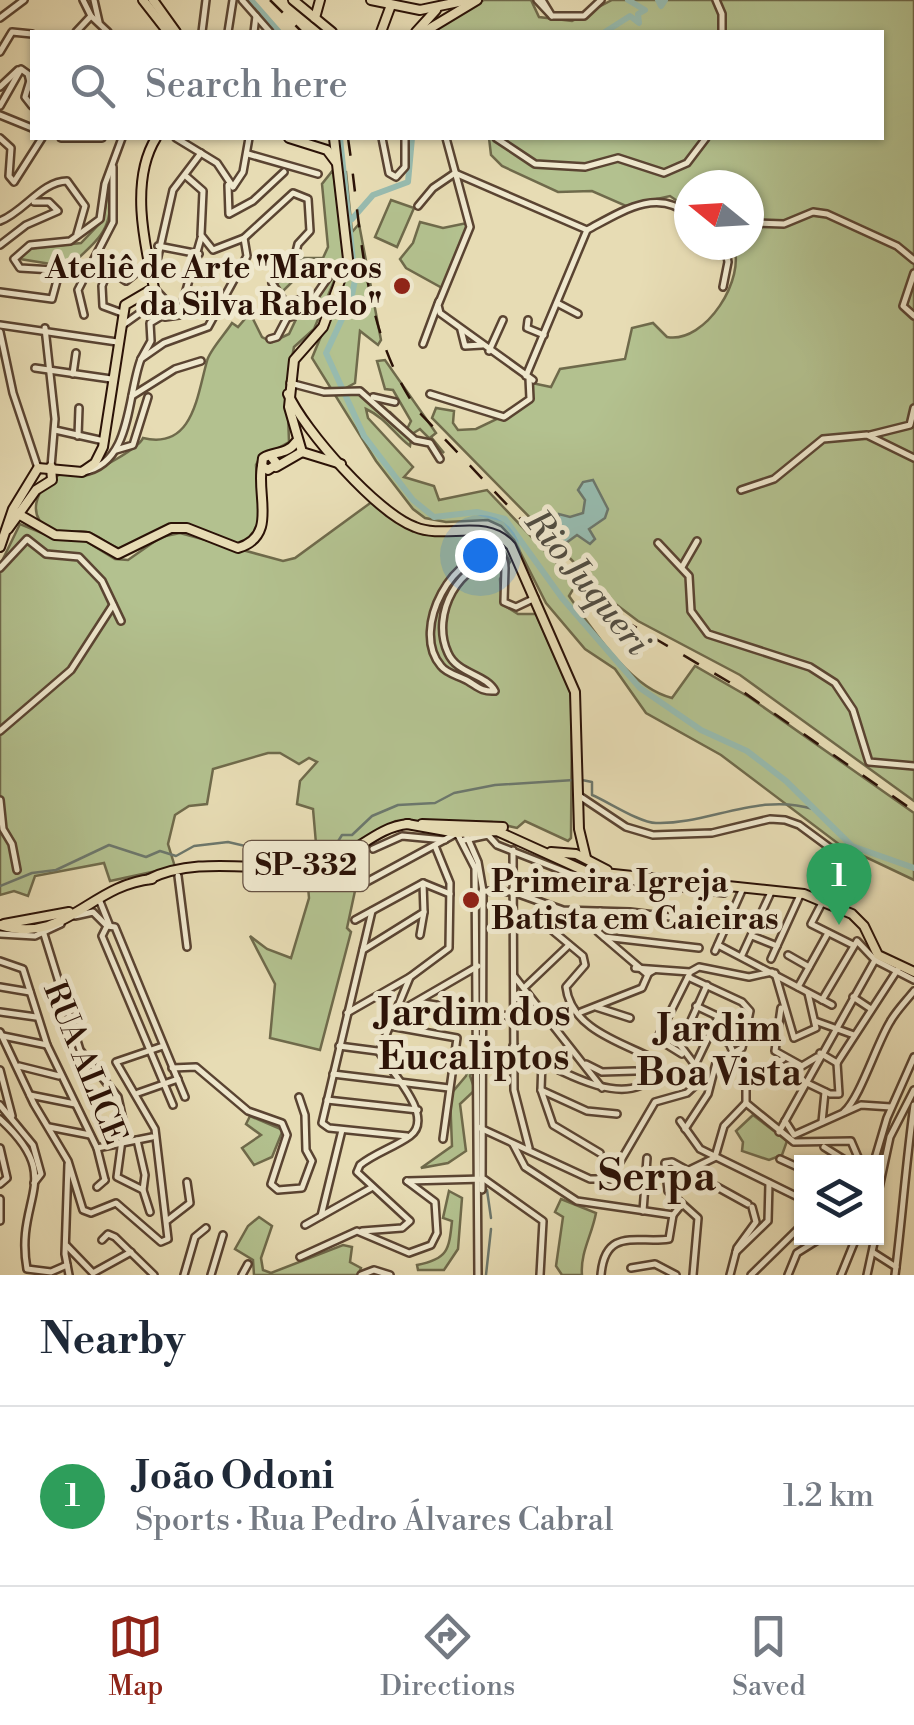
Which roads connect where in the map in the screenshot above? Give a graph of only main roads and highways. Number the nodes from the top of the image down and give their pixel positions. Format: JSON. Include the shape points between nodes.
{"nodes":[{"id":1,"x":144,"y":0,"type":"edge"},
{"id":2,"x":153,"y":0,"type":"edge"},
{"id":3,"x":293,"y":0,"type":"edge"},
{"id":4,"x":320,"y":0,"type":"edge"},
{"id":5,"x":371,"y":0,"type":"edge"},
{"id":6,"x":468,"y":0,"type":"edge"},
{"id":7,"x":477,"y":0,"type":"edge"},
{"id":8,"x":391,"y":5,"type":"junction"},
{"id":9,"x":434,"y":5,"type":"edge"},
{"id":10,"x":412,"y":9,"type":"junction"},
{"id":11,"x":460,"y":10,"type":"junction"},
{"id":12,"x":314,"y":18,"type":"junction"},
{"id":13,"x":166,"y":30,"type":"edge"},
{"id":14,"x":175,"y":30,"type":"edge"},
{"id":15,"x":329,"y":30,"type":"edge"},
{"id":16,"x":382,"y":30,"type":"edge"},
{"id":17,"x":420,"y":30,"type":"edge"},
{"id":18,"x":421,"y":30,"type":"edge"},
{"id":19,"x":422,"y":30,"type":"edge"},
{"id":20,"x":155,"y":140,"type":"edge"},
{"id":21,"x":302,"y":140,"type":"edge"},
{"id":22,"x":332,"y":144,"type":"edge"},
{"id":23,"x":294,"y":418,"type":"junction"},
{"id":24,"x":296,"y":442,"type":"junction"},
{"id":25,"x":329,"y":449,"type":"junction"},
{"id":26,"x":302,"y":452,"type":"junction"},
{"id":27,"x":270,"y":455,"type":"junction"},
{"id":28,"x":322,"y":458,"type":"junction"},
{"id":29,"x":344,"y":465,"type":"junction"},
{"id":30,"x":51,"y":466,"type":"junction"},
{"id":31,"x":262,"y":466,"type":"junction"},
{"id":32,"x":276,"y":467,"type":"junction"},
{"id":33,"x":69,"y":472,"type":"junction"},
{"id":34,"x":52,"y":480,"type":"junction"},
{"id":35,"x":32,"y":502,"type":"junction"},
{"id":36,"x":17,"y":512,"type":"junction"},
{"id":37,"x":36,"y":523,"type":"junction"},
{"id":38,"x":1,"y":545,"type":"edge"},
{"id":39,"x":579,"y":828,"type":"junction"},
{"id":40,"x":462,"y":834,"type":"junction"},
{"id":41,"x":581,"y":844,"type":"junction"},
{"id":42,"x":564,"y":854,"type":"junction"},
{"id":43,"x":586,"y":858,"type":"junction"},
{"id":44,"x":598,"y":866,"type":"junction"},
{"id":45,"x":195,"y":870,"type":"junction"},
{"id":46,"x":616,"y":874,"type":"junction"},
{"id":47,"x":570,"y":876,"type":"junction"},
{"id":48,"x":149,"y":879,"type":"junction"},
{"id":49,"x":82,"y":907,"type":"junction"},
{"id":50,"x":40,"y":930,"type":"junction"},
{"id":51,"x":914,"y":974,"type":"edge"}],
"edges":[{"from":1,"to":13,"type":"main road"},
{"from":2,"to":14,"type":"main road"},
{"from":3,"to":12,"type":"main road"},
{"from":4,"to":12,"type":"main road"},
{"from":5,"to":8,"type":"main road"},
{"from":6,"to":9,"type":"main road"},
{"from":7,"to":11,"type":"main road"},
{"from":8,"to":10,"type":"main road"},
{"from":8,"to":16,"type":"main road"},
{"from":9,"to":10,"type":"main road"},
{"from":9,"to":11,"type":"main road"},
{"from":9,"to":18,"type":"main road"},
{"from":10,"to":17,"type":"main road"},
{"from":11,"to":19,"type":"main road"},
{"from":12,"to":15,"type":"main road"},
{"from":20,"to":33,"type":"main road","via":[[142,169],[154,285],[130,298],[122,313],[99,458],[82,472]]},
{"from":21,"to":22,"type":"main road"},
{"from":22,"to":23,"type":"main road","via":[[347,263],[320,332],[294,360],[288,394]]},
{"from":23,"to":24,"type":"main road"},
{"from":23,"to":25,"type":"main road"},
{"from":24,"to":26,"type":"main road"},
{"from":24,"to":27,"type":"main road"},
{"from":25,"to":28,"type":"main road"},
{"from":25,"to":29,"type":"main road"},
{"from":26,"to":28,"type":"main road"},
{"from":26,"to":32,"type":"main road"},
{"from":27,"to":31,"type":"main road"},
{"from":27,"to":32,"type":"main road"},
{"from":28,"to":29,"type":"main road"},
{"from":29,"to":39,"type":"main road","via":[[410,526],[484,530],[502,537],[515,553],[576,701]]},
{"from":30,"to":33,"type":"main road"},
{"from":30,"to":34,"type":"main road"},
{"from":30,"to":36,"type":"main road","via":[[38,468]]},
{"from":31,"to":32,"type":"main road"},
{"from":31,"to":37,"type":"main road","via":[[265,518],[245,546],[232,548],[172,528],[118,554],[88,537],[55,534]]},
{"from":33,"to":34,"type":"main road"},
{"from":34,"to":35,"type":"main road","via":[[36,490]]},
{"from":35,"to":36,"type":"main road"},
{"from":35,"to":37,"type":"main road"},
{"from":36,"to":37,"type":"main road"},
{"from":36,"to":38,"type":"main road"},
{"from":39,"to":41,"type":"main road"},
{"from":39,"to":42,"type":"main road"},
{"from":40,"to":42,"type":"main road","number":"SP-332","via":[[498,826]]},
{"from":40,"to":45,"type":"main road","number":"SP-332","via":[[407,824],[322,864]]},
{"from":40,"to":47,"type":"main road","number":"SP-332","via":[[504,833]]},
{"from":41,"to":43,"type":"main road"},
{"from":41,"to":44,"type":"main road"},
{"from":42,"to":43,"type":"main road","number":"SP-332"},
{"from":43,"to":44,"type":"main road","number":"SP-332"},
{"from":43,"to":47,"type":"main road"},
{"from":44,"to":46,"type":"main road","number":"SP-332"},
{"from":45,"to":48,"type":"main road","number":"SP-332"},
{"from":45,"to":48,"type":"main road","number":"SP-332"},
{"from":46,"to":47,"type":"main road","number":"SP-332"},
{"from":46,"to":51,"type":"main road","number":"SP-332","via":[[800,893],[858,918],[878,955]]},
{"from":48,"to":49,"type":"main road","number":"SP-332","via":[[118,886]]},
{"from":49,"to":50,"type":"main road","number":"SP-332"},
{"from":49,"to":50,"type":"main road","number":"SP-332"},
{"from":50,"to":50,"type":"main road","via":[[0,925],[34,919]]}]}
